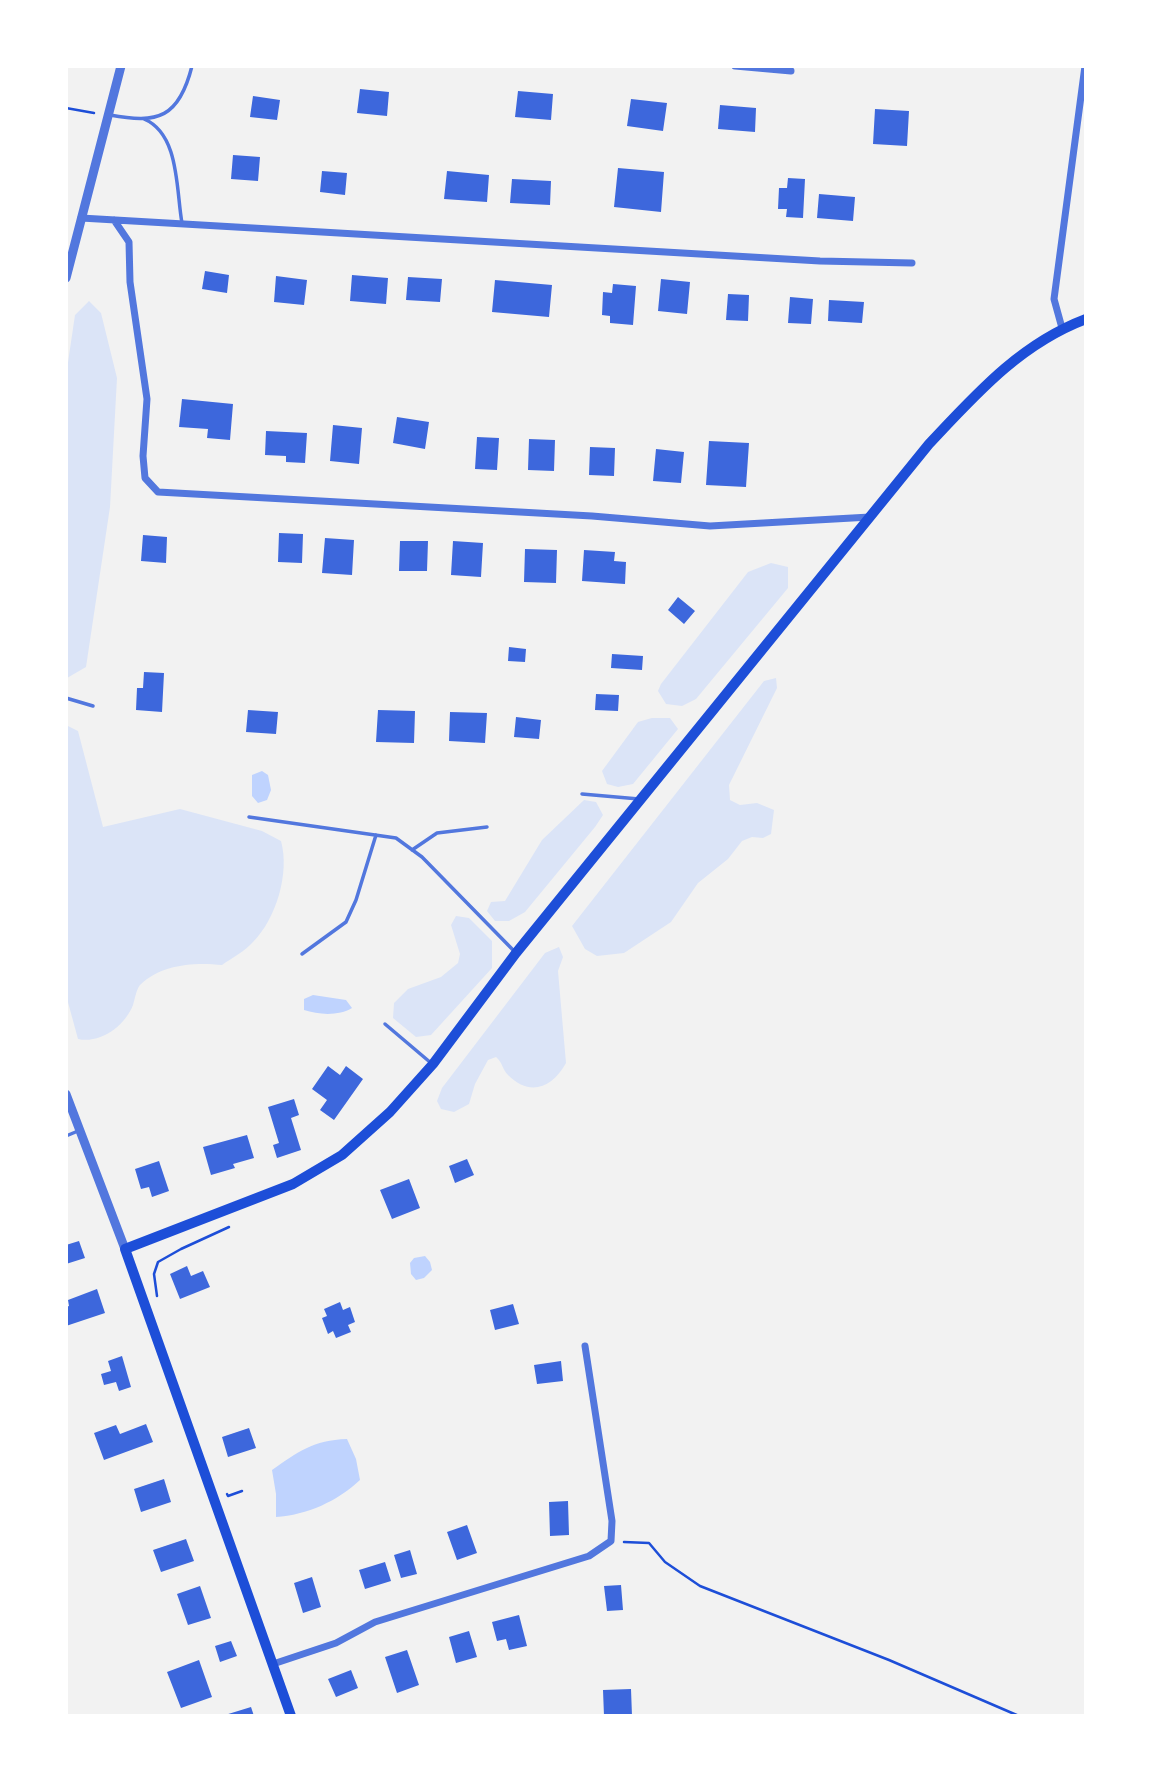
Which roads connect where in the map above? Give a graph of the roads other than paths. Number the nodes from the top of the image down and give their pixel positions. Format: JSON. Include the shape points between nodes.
{"nodes":[{"id":1,"x":121,"y":66,"type":"edge"},
{"id":2,"x":192,"y":66,"type":"edge"},
{"id":3,"x":735,"y":66,"type":"edge"},
{"id":4,"x":1085,"y":66,"type":"edge"},
{"id":5,"x":791,"y":71,"type":"dead end"},
{"id":6,"x":110,"y":115,"type":"junction"},
{"id":7,"x":144,"y":119,"type":"junction"},
{"id":8,"x":81,"y":218,"type":"junction"},
{"id":9,"x":114,"y":220,"type":"junction"},
{"id":10,"x":183,"y":224,"type":"junction"},
{"id":11,"x":912,"y":263,"type":"dead end"},
{"id":12,"x":66,"y":278,"type":"edge"},
{"id":13,"x":1086,"y":319,"type":"edge"},
{"id":14,"x":1062,"y":328,"type":"junction"},
{"id":15,"x":871,"y":517,"type":"junction"},
{"id":16,"x":66,"y":698,"type":"edge"},
{"id":17,"x":93,"y":706,"type":"dead end"},
{"id":18,"x":582,"y":794,"type":"dead end"},
{"id":19,"x":641,"y":799,"type":"junction"},
{"id":20,"x":249,"y":817,"type":"dead end"},
{"id":21,"x":487,"y":827,"type":"dead end"},
{"id":22,"x":376,"y":835,"type":"junction"},
{"id":23,"x":412,"y":850,"type":"junction"},
{"id":24,"x":516,"y":953,"type":"junction"},
{"id":25,"x":302,"y":954,"type":"dead end"},
{"id":26,"x":385,"y":1024,"type":"dead end"},
{"id":27,"x":432,"y":1064,"type":"junction"},
{"id":28,"x":66,"y":1094,"type":"edge"},
{"id":29,"x":80,"y":1130,"type":"junction"},
{"id":30,"x":66,"y":1136,"type":"edge"},
{"id":31,"x":125,"y":1249,"type":"junction"},
{"id":32,"x":585,"y":1346,"type":"dead end"},
{"id":33,"x":273,"y":1664,"type":"junction"},
{"id":34,"x":291,"y":1716,"type":"edge"}],
"edges":[{"from":1,"to":6,"type":"street"},
{"from":2,"to":7,"type":"lane","via":[[177,102],[158,118]]},
{"from":3,"to":5,"type":"street"},
{"from":4,"to":14,"type":"street","via":[[1054,299]]},
{"from":6,"to":7,"type":"lane"},
{"from":6,"to":8,"type":"street"},
{"from":7,"to":10,"type":"lane","via":[[166,140]]},
{"from":8,"to":9,"type":"street"},
{"from":8,"to":12,"type":"street"},
{"from":9,"to":10,"type":"street"},
{"from":9,"to":15,"type":"street","via":[[129,242],[130,282],[147,399],[145,478],[158,492],[710,526]]},
{"from":10,"to":11,"type":"street"},
{"from":13,"to":14,"type":"main road"},
{"from":14,"to":15,"type":"main road","via":[[995,374],[929,444]]},
{"from":15,"to":19,"type":"main road"},
{"from":16,"to":17,"type":"lane"},
{"from":18,"to":19,"type":"lane"},
{"from":19,"to":24,"type":"main road"},
{"from":20,"to":22,"type":"lane"},
{"from":21,"to":23,"type":"lane","via":[[437,833]]},
{"from":22,"to":23,"type":"lane","via":[[396,838]]},
{"from":22,"to":25,"type":"lane","via":[[346,922]]},
{"from":23,"to":24,"type":"lane"},
{"from":24,"to":27,"type":"main road"},
{"from":26,"to":27,"type":"lane"},
{"from":27,"to":31,"type":"main road","via":[[380,1122],[323,1168]]},
{"from":28,"to":29,"type":"street"},
{"from":29,"to":30,"type":"lane"},
{"from":29,"to":31,"type":"street"},
{"from":31,"to":33,"type":"main road"},
{"from":32,"to":33,"type":"street","via":[[612,1521],[611,1541],[589,1556],[375,1622],[336,1643]]},
{"from":33,"to":34,"type":"main road"}]}
